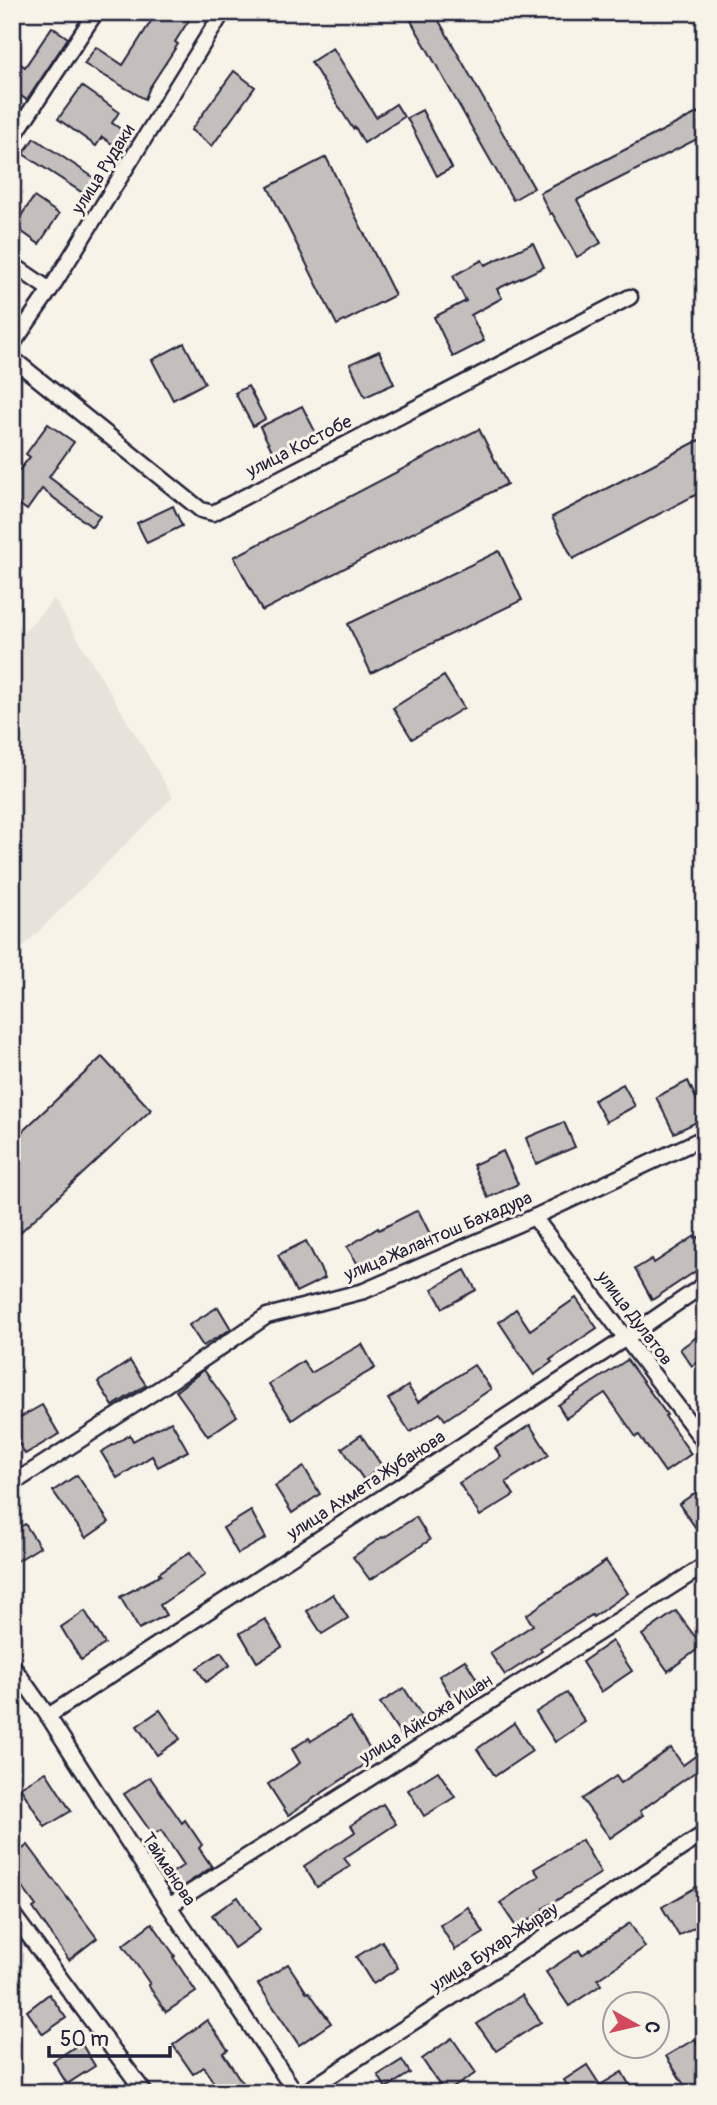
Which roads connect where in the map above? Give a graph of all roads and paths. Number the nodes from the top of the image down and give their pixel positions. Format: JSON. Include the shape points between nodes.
{"nodes":[{"id":1,"x":96,"y":12,"type":"edge"},
{"id":2,"x":223,"y":12,"type":"edge"},
{"id":3,"x":12,"y":139,"type":"edge"},
{"id":4,"x":12,"y":264,"type":"edge"},
{"id":5,"x":50,"y":290,"type":"junction"},
{"id":6,"x":630,"y":297,"type":"dead end"},
{"id":7,"x":12,"y":345,"type":"edge"},
{"id":8,"x":12,"y":358,"type":"edge"},
{"id":9,"x":705,"y":1138,"type":"edge"},
{"id":10,"x":534,"y":1217,"type":"junction"},
{"id":11,"x":705,"y":1284,"type":"edge"},
{"id":12,"x":626,"y":1338,"type":"junction"},
{"id":13,"x":705,"y":1443,"type":"edge"},
{"id":14,"x":12,"y":1484,"type":"edge"},
{"id":15,"x":705,"y":1565,"type":"edge"},
{"id":16,"x":12,"y":1665,"type":"edge"},
{"id":17,"x":48,"y":1716,"type":"junction"},
{"id":18,"x":705,"y":1833,"type":"edge"},
{"id":19,"x":169,"y":1906,"type":"junction"},
{"id":20,"x":12,"y":1913,"type":"edge"},
{"id":21,"x":145,"y":2093,"type":"edge"},
{"id":22,"x":296,"y":2093,"type":"edge"},
{"id":23,"x":304,"y":2093,"type":"edge"}],
"edges":[{"from":1,"to":3,"type":"street"},
{"from":2,"to":5,"type":"street","name":"улица Рудаки"},
{"from":4,"to":5,"type":"street"},
{"from":5,"to":7,"type":"street","name":"улица Рудаки"},
{"from":6,"to":8,"type":"street","name":"улица Костобе","via":[[213,513],[201,510]]},
{"from":9,"to":10,"type":"street","name":"улица Жалантош Бахадура"},
{"from":10,"to":12,"type":"street","name":"улица Дулатов"},
{"from":10,"to":14,"type":"street","name":"улица Жалантош Бахадура","via":[[364,1291],[267,1316]]},
{"from":11,"to":12,"type":"street","name":"улица Ахмета Жубанова"},
{"from":12,"to":13,"type":"street","name":"улица Дулатов"},
{"from":12,"to":17,"type":"street","name":"улица Ахмета Жубанова"},
{"from":15,"to":19,"type":"street","name":"улица Айкожа Ишан"},
{"from":16,"to":17,"type":"street","name":"Тайманова"},
{"from":17,"to":19,"type":"street","name":"Тайманова"},
{"from":18,"to":23,"type":"street","name":"улица Бухар-Жырау"},
{"from":19,"to":22,"type":"street","name":"Тайманова"},
{"from":20,"to":21,"type":"street"}]}
